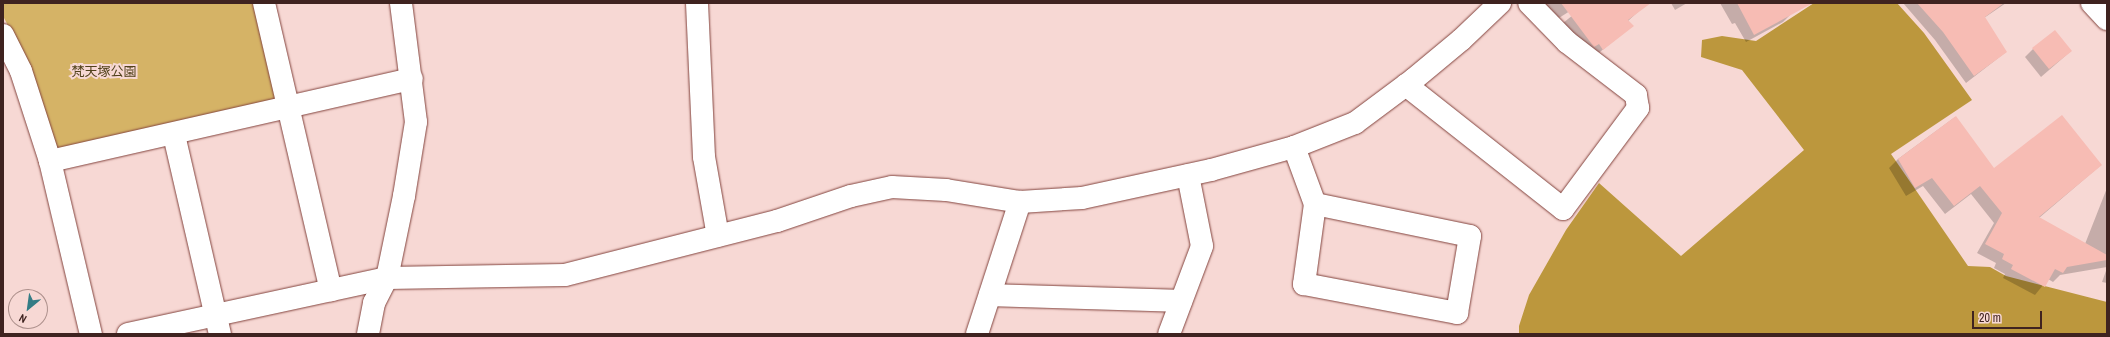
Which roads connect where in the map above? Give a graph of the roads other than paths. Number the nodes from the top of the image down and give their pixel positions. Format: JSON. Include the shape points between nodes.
{"nodes":[{"id":1,"x":264,"y":3,"type":"edge"},
{"id":2,"x":401,"y":3,"type":"edge"},
{"id":3,"x":697,"y":3,"type":"edge"},
{"id":4,"x":1500,"y":3,"type":"edge"},
{"id":5,"x":1529,"y":3,"type":"edge"},
{"id":6,"x":2092,"y":3,"type":"edge"},
{"id":7,"x":2107,"y":19,"type":"edge"},
{"id":8,"x":3,"y":35,"type":"edge"},
{"id":9,"x":412,"y":79,"type":"junction"},
{"id":10,"x":1406,"y":86,"type":"junction"},
{"id":11,"x":289,"y":107,"type":"junction"},
{"id":12,"x":174,"y":134,"type":"junction"},
{"id":13,"x":1294,"y":147,"type":"junction"},
{"id":14,"x":50,"y":161,"type":"junction"},
{"id":15,"x":1188,"y":175,"type":"junction"},
{"id":16,"x":1020,"y":202,"type":"junction"},
{"id":17,"x":1315,"y":204,"type":"junction"},
{"id":18,"x":718,"y":236,"type":"junction"},
{"id":19,"x":387,"y":278,"type":"junction"},
{"id":20,"x":331,"y":290,"type":"junction"},
{"id":21,"x":990,"y":295,"type":"junction"},
{"id":22,"x":1181,"y":301,"type":"junction"},
{"id":23,"x":218,"y":324,"type":"edge"},
{"id":24,"x":91,"y":334,"type":"edge"},
{"id":25,"x":128,"y":334,"type":"edge"},
{"id":26,"x":368,"y":334,"type":"edge"},
{"id":27,"x":977,"y":334,"type":"edge"},
{"id":28,"x":1169,"y":334,"type":"edge"}],
"edges":[{"from":1,"to":11,"type":"street"},
{"from":2,"to":9,"type":"street"},
{"from":3,"to":18,"type":"street","via":[[704,157]]},
{"from":4,"to":10,"type":"street"},
{"from":5,"to":10,"type":"street","via":[[1567,42],[1636,95],[1638,108],[1563,210]]},
{"from":6,"to":7,"type":"street"},
{"from":8,"to":14,"type":"street","via":[[21,71]]},
{"from":9,"to":11,"type":"street"},
{"from":9,"to":19,"type":"street","via":[[416,122]]},
{"from":10,"to":13,"type":"street","via":[[1355,123]]},
{"from":11,"to":12,"type":"street"},
{"from":11,"to":20,"type":"street"},
{"from":12,"to":14,"type":"street"},
{"from":12,"to":23,"type":"street"},
{"from":13,"to":15,"type":"street"},
{"from":13,"to":17,"type":"street"},
{"from":14,"to":24,"type":"street"},
{"from":15,"to":16,"type":"street","via":[[1082,198]]},
{"from":15,"to":22,"type":"street","via":[[1202,246]]},
{"from":16,"to":18,"type":"street","via":[[946,190],[892,187],[851,196],[777,221]]},
{"from":16,"to":21,"type":"street"},
{"from":17,"to":17,"type":"street","via":[[1304,284],[1457,313],[1470,236]]},
{"from":18,"to":19,"type":"street","via":[[565,275]]},
{"from":19,"to":20,"type":"street"},
{"from":19,"to":26,"type":"street","via":[[374,303]]},
{"from":20,"to":23,"type":"street"},
{"from":21,"to":22,"type":"street"},
{"from":21,"to":27,"type":"street"},
{"from":22,"to":28,"type":"street"},
{"from":23,"to":25,"type":"street"}]}
